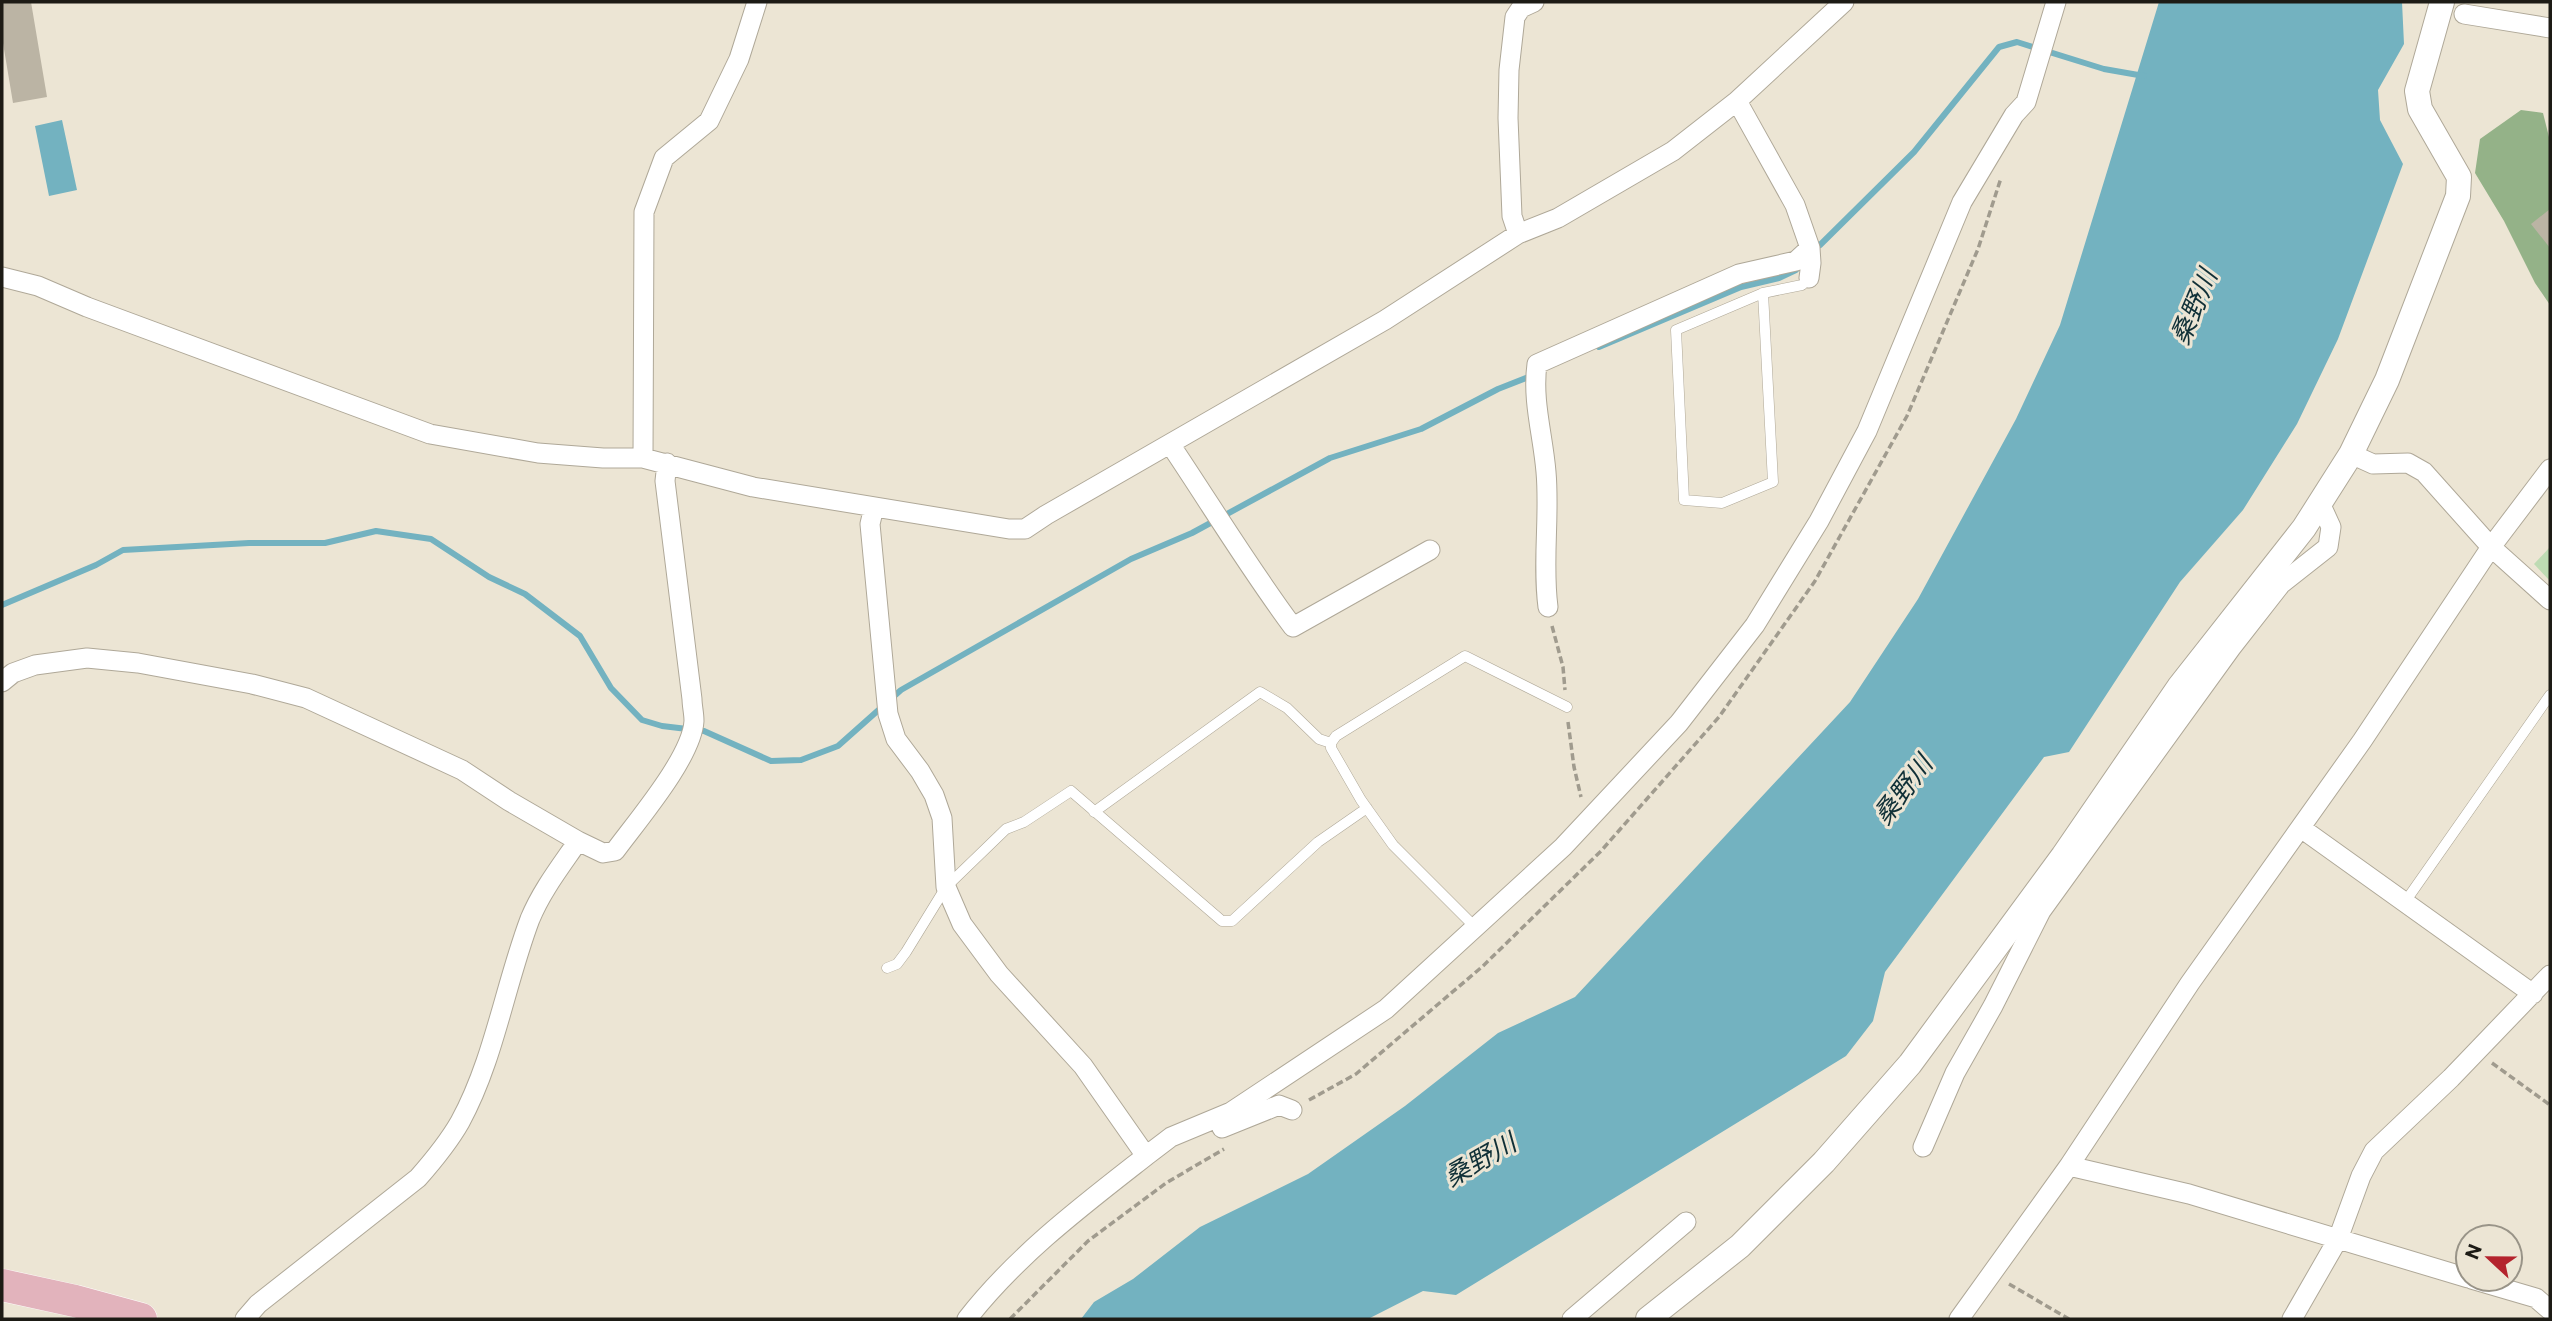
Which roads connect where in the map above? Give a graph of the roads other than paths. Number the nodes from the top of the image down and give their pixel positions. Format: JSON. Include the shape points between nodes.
{"nodes":[{"id":1,"x":757,"y":2,"type":"edge"},
{"id":2,"x":1534,"y":2,"type":"edge"},
{"id":3,"x":1844,"y":2,"type":"edge"},
{"id":4,"x":2056,"y":2,"type":"edge"},
{"id":5,"x":2442,"y":2,"type":"edge"},
{"id":6,"x":2464,"y":14,"type":"dead end"},
{"id":7,"x":2550,"y":28,"type":"edge"},
{"id":8,"x":1737,"y":101,"type":"junction"},
{"id":9,"x":1518,"y":234,"type":"junction"},
{"id":10,"x":1810,"y":248,"type":"junction"},
{"id":11,"x":2,"y":277,"type":"edge"},
{"id":12,"x":1809,"y":278,"type":"joint"},
{"id":13,"x":1763,"y":293,"type":"junction"},
{"id":14,"x":1170,"y":444,"type":"junction"},
{"id":15,"x":2351,"y":454,"type":"junction"},
{"id":16,"x":643,"y":458,"type":"junction"},
{"id":17,"x":667,"y":463,"type":"junction"},
{"id":18,"x":2550,"y":468,"type":"edge"},
{"id":19,"x":874,"y":508,"type":"junction"},
{"id":20,"x":2491,"y":547,"type":"junction"},
{"id":21,"x":1430,"y":550,"type":"dead end"},
{"id":22,"x":2550,"y":600,"type":"edge"},
{"id":23,"x":1548,"y":607,"type":"dead end"},
{"id":24,"x":2,"y":682,"type":"edge"},
{"id":25,"x":2550,"y":695,"type":"edge"},
{"id":26,"x":1567,"y":707,"type":"dead end"},
{"id":27,"x":1331,"y":743,"type":"junction"},
{"id":28,"x":1367,"y":808,"type":"junction"},
{"id":29,"x":1094,"y":812,"type":"junction"},
{"id":30,"x":2301,"y":828,"type":"junction"},
{"id":31,"x":578,"y":841,"type":"junction"},
{"id":32,"x":946,"y":887,"type":"junction"},
{"id":33,"x":2405,"y":902,"type":"junction"},
{"id":34,"x":2038,"y":903,"type":"junction"},
{"id":35,"x":1476,"y":928,"type":"junction"},
{"id":36,"x":887,"y":968,"type":"dead end"},
{"id":37,"x":2550,"y":975,"type":"edge"},
{"id":38,"x":2533,"y":994,"type":"junction"},
{"id":39,"x":1292,"y":1110,"type":"road end"},
{"id":40,"x":1923,"y":1147,"type":"dead end"},
{"id":41,"x":1146,"y":1156,"type":"junction"},
{"id":42,"x":2069,"y":1166,"type":"junction"},
{"id":43,"x":1686,"y":1222,"type":"dead end"},
{"id":44,"x":2338,"y":1239,"type":"junction"},
{"id":45,"x":2454,"y":1274,"type":"edge"},
{"id":46,"x":2,"y":1285,"type":"edge"},
{"id":47,"x":2519,"y":1293,"type":"edge"},
{"id":48,"x":71,"y":1310,"type":"edge"},
{"id":49,"x":2550,"y":1310,"type":"edge"},
{"id":50,"x":141,"y":1319,"type":"edge"},
{"id":51,"x":246,"y":1319,"type":"edge"},
{"id":52,"x":967,"y":1319,"type":"edge"},
{"id":53,"x":1572,"y":1319,"type":"edge"},
{"id":54,"x":1648,"y":1319,"type":"edge"},
{"id":55,"x":1959,"y":1319,"type":"edge"},
{"id":56,"x":2292,"y":1319,"type":"edge"}],
"edges":[{"from":1,"to":16,"type":"street","via":[[740,59],[709,121],[664,158],[644,212]]},
{"from":2,"to":9,"type":"street","via":[[1515,17],[1509,70],[1512,216]]},
{"from":3,"to":8,"type":"street"},
{"from":4,"to":35,"type":"street","via":[[2026,102],[1962,202],[1867,431],[1819,522],[1762,614],[1679,723],[1590,820]]},
{"from":5,"to":15,"type":"street","via":[[2417,91],[2420,109],[2459,177],[2458,196],[2387,380]]},
{"from":6,"to":7,"type":"street"},
{"from":8,"to":9,"type":"street","via":[[1673,151],[1558,218]]},
{"from":8,"to":10,"type":"street","via":[[1795,205]]},
{"from":9,"to":14,"type":"street","via":[[1385,320]]},
{"from":10,"to":12,"type":"street"},
{"from":10,"to":23,"type":"street","via":[[1796,261],[1739,274],[1537,364],[1536,406],[1546,473],[1544,578]]},
{"from":11,"to":16,"type":"street","via":[[38,286],[430,435],[538,453]]},
{"from":12,"to":13,"type":"lane","via":[[1802,285]]},
{"from":13,"to":13,"type":"lane","via":[[1773,482],[1722,503],[1684,500],[1676,330]]},
{"from":14,"to":19,"type":"street","via":[[1025,529]]},
{"from":14,"to":21,"type":"street","via":[[1293,627]]},
{"from":15,"to":20,"type":"street","via":[[2373,464],[2408,463],[2424,472]]},
{"from":15,"to":34,"type":"street","via":[[2304,528],[2179,687]]},
{"from":16,"to":17,"type":"street"},
{"from":17,"to":19,"type":"street","via":[[753,487]]},
{"from":17,"to":31,"type":"street","via":[[665,481],[694,722],[669,777],[615,851],[603,853]]},
{"from":18,"to":20,"type":"street"},
{"from":19,"to":32,"type":"street","via":[[870,524],[888,714],[896,740],[920,771],[942,818]]},
{"from":20,"to":22,"type":"street"},
{"from":20,"to":30,"type":"street"},
{"from":24,"to":31,"type":"street","via":[[35,665],[87,658],[252,684],[306,698],[462,770]]},
{"from":25,"to":33,"type":"lane"},
{"from":26,"to":27,"type":"lane","via":[[1465,656]]},
{"from":27,"to":28,"type":"lane"},
{"from":27,"to":29,"type":"lane","via":[[1319,739],[1287,708],[1260,692]]},
{"from":28,"to":29,"type":"lane","via":[[1318,842],[1232,921],[1222,921]]},
{"from":28,"to":35,"type":"lane","via":[[1393,845]]},
{"from":29,"to":32,"type":"lane","via":[[1071,791],[1006,829]]},
{"from":30,"to":33,"type":"street"},
{"from":30,"to":42,"type":"street","via":[[2190,983]]},
{"from":31,"to":51,"type":"street","via":[[543,892],[531,919],[478,1080],[440,1154],[418,1178],[258,1304]]},
{"from":32,"to":36,"type":"lane","via":[[906,952]]},
{"from":32,"to":41,"type":"street","via":[[962,924],[999,974],[1083,1066]]},
{"from":33,"to":38,"type":"street"},
{"from":34,"to":40,"type":"street"},
{"from":34,"to":54,"type":"street","via":[[1910,1064],[1824,1162],[1740,1246]]},
{"from":35,"to":41,"type":"street","via":[[1375,1016],[1231,1112],[1171,1137]]},
{"from":37,"to":38,"type":"street"},
{"from":38,"to":44,"type":"street","via":[[2374,1151]]},
{"from":39,"to":41,"type":"street","via":[[1279,1105]]},
{"from":41,"to":52,"type":"street","via":[[1020,1259]]},
{"from":42,"to":44,"type":"street","via":[[2189,1194]]},
{"from":42,"to":55,"type":"street"},
{"from":43,"to":53,"type":"street"},
{"from":44,"to":45,"type":"street"},
{"from":44,"to":56,"type":"street"},
{"from":46,"to":48,"type":"main road"},
{"from":47,"to":49,"type":"street","via":[[2536,1298]]},
{"from":48,"to":50,"type":"main road"}]}
